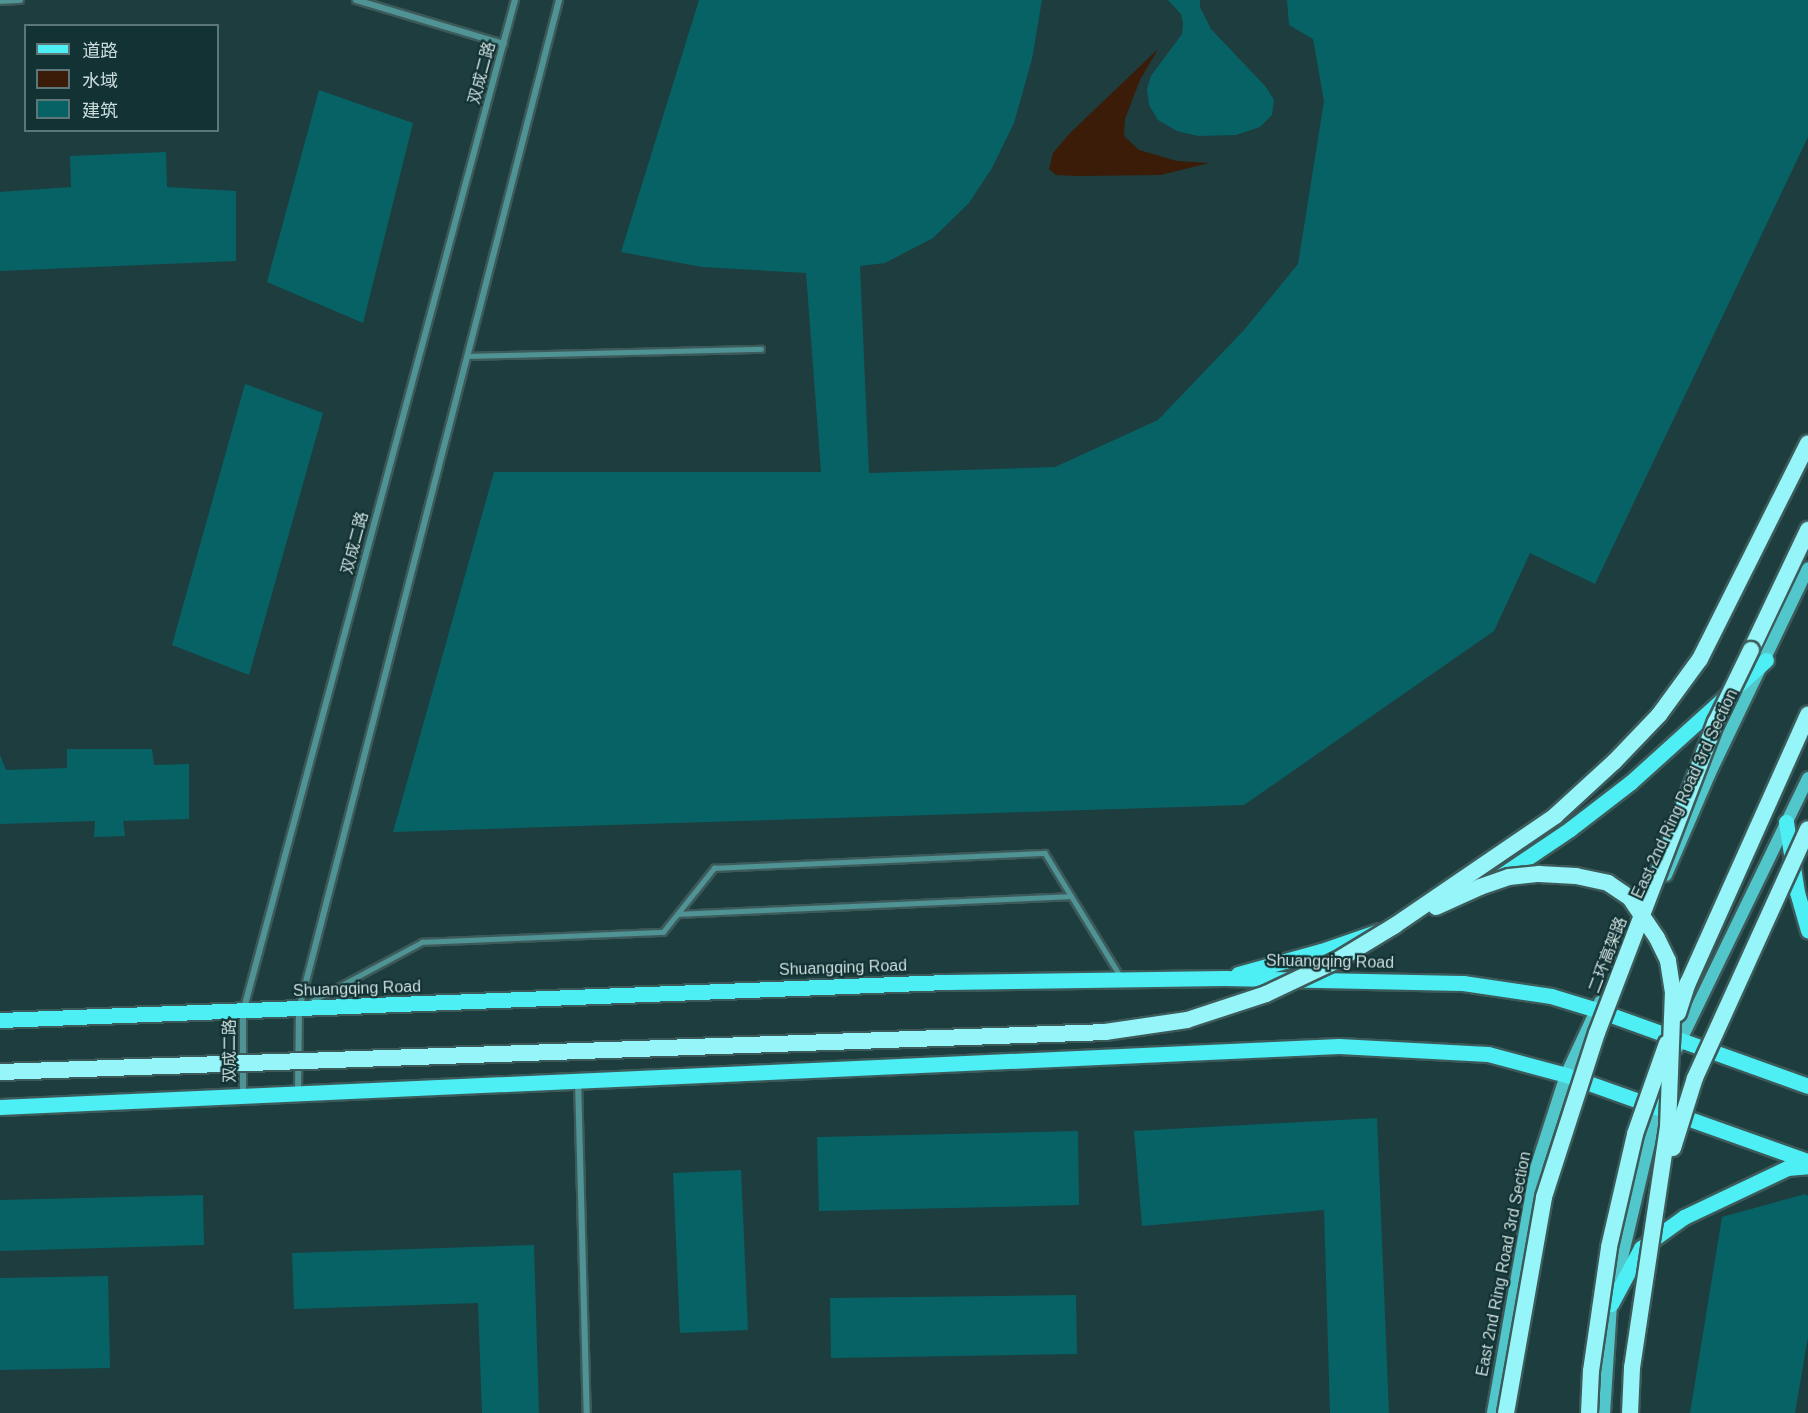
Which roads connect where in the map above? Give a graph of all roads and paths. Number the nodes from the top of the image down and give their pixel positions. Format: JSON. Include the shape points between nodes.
{"nodes":[{"id":1,"x":20,"y":0,"type":"edge"},
{"id":2,"x":356,"y":0,"type":"edge"},
{"id":3,"x":515,"y":0,"type":"edge"},
{"id":4,"x":560,"y":0,"type":"edge"},
{"id":5,"x":0,"y":1,"type":"edge"},
{"id":6,"x":504,"y":44,"type":"junction"},
{"id":7,"x":761,"y":349,"type":"dead end"},
{"id":8,"x":467,"y":356,"type":"junction"},
{"id":9,"x":1808,"y":443,"type":"edge"},
{"id":10,"x":1808,"y":530,"type":"edge"},
{"id":11,"x":1808,"y":568,"type":"edge"},
{"id":12,"x":1766,"y":660,"type":"junction"},
{"id":13,"x":1808,"y":715,"type":"edge"},
{"id":14,"x":1808,"y":778,"type":"edge"},
{"id":15,"x":1785,"y":822,"type":"junction"},
{"id":16,"x":1808,"y":829,"type":"edge"},
{"id":17,"x":1071,"y":896,"type":"junction"},
{"id":18,"x":678,"y":914,"type":"junction"},
{"id":19,"x":1394,"y":926,"type":"junction"},
{"id":20,"x":1808,"y":930,"type":"edge"},
{"id":21,"x":1224,"y":978,"type":"junction"},
{"id":22,"x":1122,"y":979,"type":"junction"},
{"id":23,"x":298,"y":1009,"type":"junction"},
{"id":24,"x":1597,"y":1010,"type":"junction"},
{"id":25,"x":243,"y":1012,"type":"junction"},
{"id":26,"x":0,"y":1020,"type":"edge"},
{"id":27,"x":1680,"y":1040,"type":"junction"},
{"id":28,"x":0,"y":1072,"type":"edge"},
{"id":29,"x":1566,"y":1075,"type":"junction"},
{"id":30,"x":578,"y":1080,"type":"junction"},
{"id":31,"x":1808,"y":1086,"type":"edge"},
{"id":32,"x":298,"y":1092,"type":"junction"},
{"id":33,"x":243,"y":1095,"type":"junction"},
{"id":34,"x":0,"y":1107,"type":"edge"},
{"id":35,"x":1660,"y":1107,"type":"junction"},
{"id":36,"x":1808,"y":1161,"type":"edge"},
{"id":37,"x":1808,"y":1166,"type":"edge"},
{"id":38,"x":1660,"y":1186,"type":"junction"},
{"id":39,"x":1611,"y":1304,"type":"junction"},
{"id":40,"x":588,"y":1413,"type":"edge"},
{"id":41,"x":1493,"y":1413,"type":"edge"},
{"id":42,"x":1506,"y":1413,"type":"edge"},
{"id":43,"x":1589,"y":1413,"type":"edge"},
{"id":44,"x":1604,"y":1413,"type":"edge"},
{"id":45,"x":1630,"y":1413,"type":"edge"}],
"edges":[{"from":1,"to":5,"type":"street"},
{"from":2,"to":6,"type":"street"},
{"from":3,"to":6,"type":"street","name":"双成二路"},
{"from":4,"to":8,"type":"street"},
{"from":6,"to":25,"type":"street","name":"双成二路"},
{"from":7,"to":8,"type":"lane"},
{"from":8,"to":23,"type":"street"},
{"from":9,"to":19,"type":"highway","bridge":true,"via":[[1700,659],[1659,716],[1555,816]]},
{"from":10,"to":42,"type":"highway","name":"二环高架路","bridge":true,"via":[[1716,722],[1597,1033],[1544,1197]]},
{"from":11,"to":12,"type":"main road","name":"East 2nd Ring Road 3rd Section"},
{"from":12,"to":21,"type":"main road","via":[[1631,782],[1487,885],[1398,924]]},
{"from":12,"to":24,"type":"main road","name":"East 2nd Ring Road 3rd Section","via":[[1709,775],[1656,898]]},
{"from":13,"to":43,"type":"highway","bridge":true,"via":[[1688,983],[1635,1134],[1609,1247],[1591,1371]]},
{"from":14,"to":15,"type":"main road"},
{"from":15,"to":20,"type":"main road"},
{"from":15,"to":27,"type":"main road"},
{"from":16,"to":38,"type":"highway","bridge":true,"via":[[1695,1078]]},
{"from":17,"to":18,"type":"lane"},
{"from":17,"to":18,"type":"lane","via":[[1045,853],[726,867],[714,868]]},
{"from":17,"to":22,"type":"lane"},
{"from":18,"to":23,"type":"lane","via":[[663,932],[422,942]]},
{"from":19,"to":28,"type":"highway","bridge":true,"via":[[1338,960],[1266,994],[1187,1020],[1105,1032]]},
{"from":19,"to":38,"type":"highway","bridge":true,"via":[[1509,877],[1576,876],[1608,883],[1630,898],[1668,961],[1673,991],[1672,1072]]},
{"from":21,"to":22,"type":"main road","name":"Shuangqing Road"},
{"from":21,"to":24,"type":"main road","name":"Shuangqing Road","via":[[1463,983],[1551,996]]},
{"from":22,"to":23,"type":"main road","name":"Shuangqing Road","via":[[946,982]]},
{"from":23,"to":25,"type":"main road","name":"Shuangqing Road"},
{"from":23,"to":32,"type":"street"},
{"from":24,"to":27,"type":"main road","name":"Shuangqing Road"},
{"from":24,"to":29,"type":"main road","name":"East 2nd Ring Road 3rd Section"},
{"from":25,"to":26,"type":"main road","name":"Shuangqing Road"},
{"from":25,"to":33,"type":"street","name":"双成二路"},
{"from":27,"to":31,"type":"main road","name":"Shuangqing Road"},
{"from":27,"to":35,"type":"main road"},
{"from":29,"to":30,"type":"main road","via":[[1488,1054],[1339,1046]]},
{"from":29,"to":35,"type":"main road"},
{"from":29,"to":41,"type":"main road","name":"East 2nd Ring Road 3rd Section","via":[[1536,1168]]},
{"from":30,"to":32,"type":"main road"},
{"from":30,"to":40,"type":"street"},
{"from":32,"to":33,"type":"main road"},
{"from":33,"to":34,"type":"main road"},
{"from":35,"to":36,"type":"main road"},
{"from":35,"to":39,"type":"main road"},
{"from":37,"to":39,"type":"main road","via":[[1787,1168],[1684,1218],[1641,1248]]},
{"from":38,"to":45,"type":"highway","bridge":true,"via":[[1632,1368]]},
{"from":39,"to":44,"type":"main road"}]}
